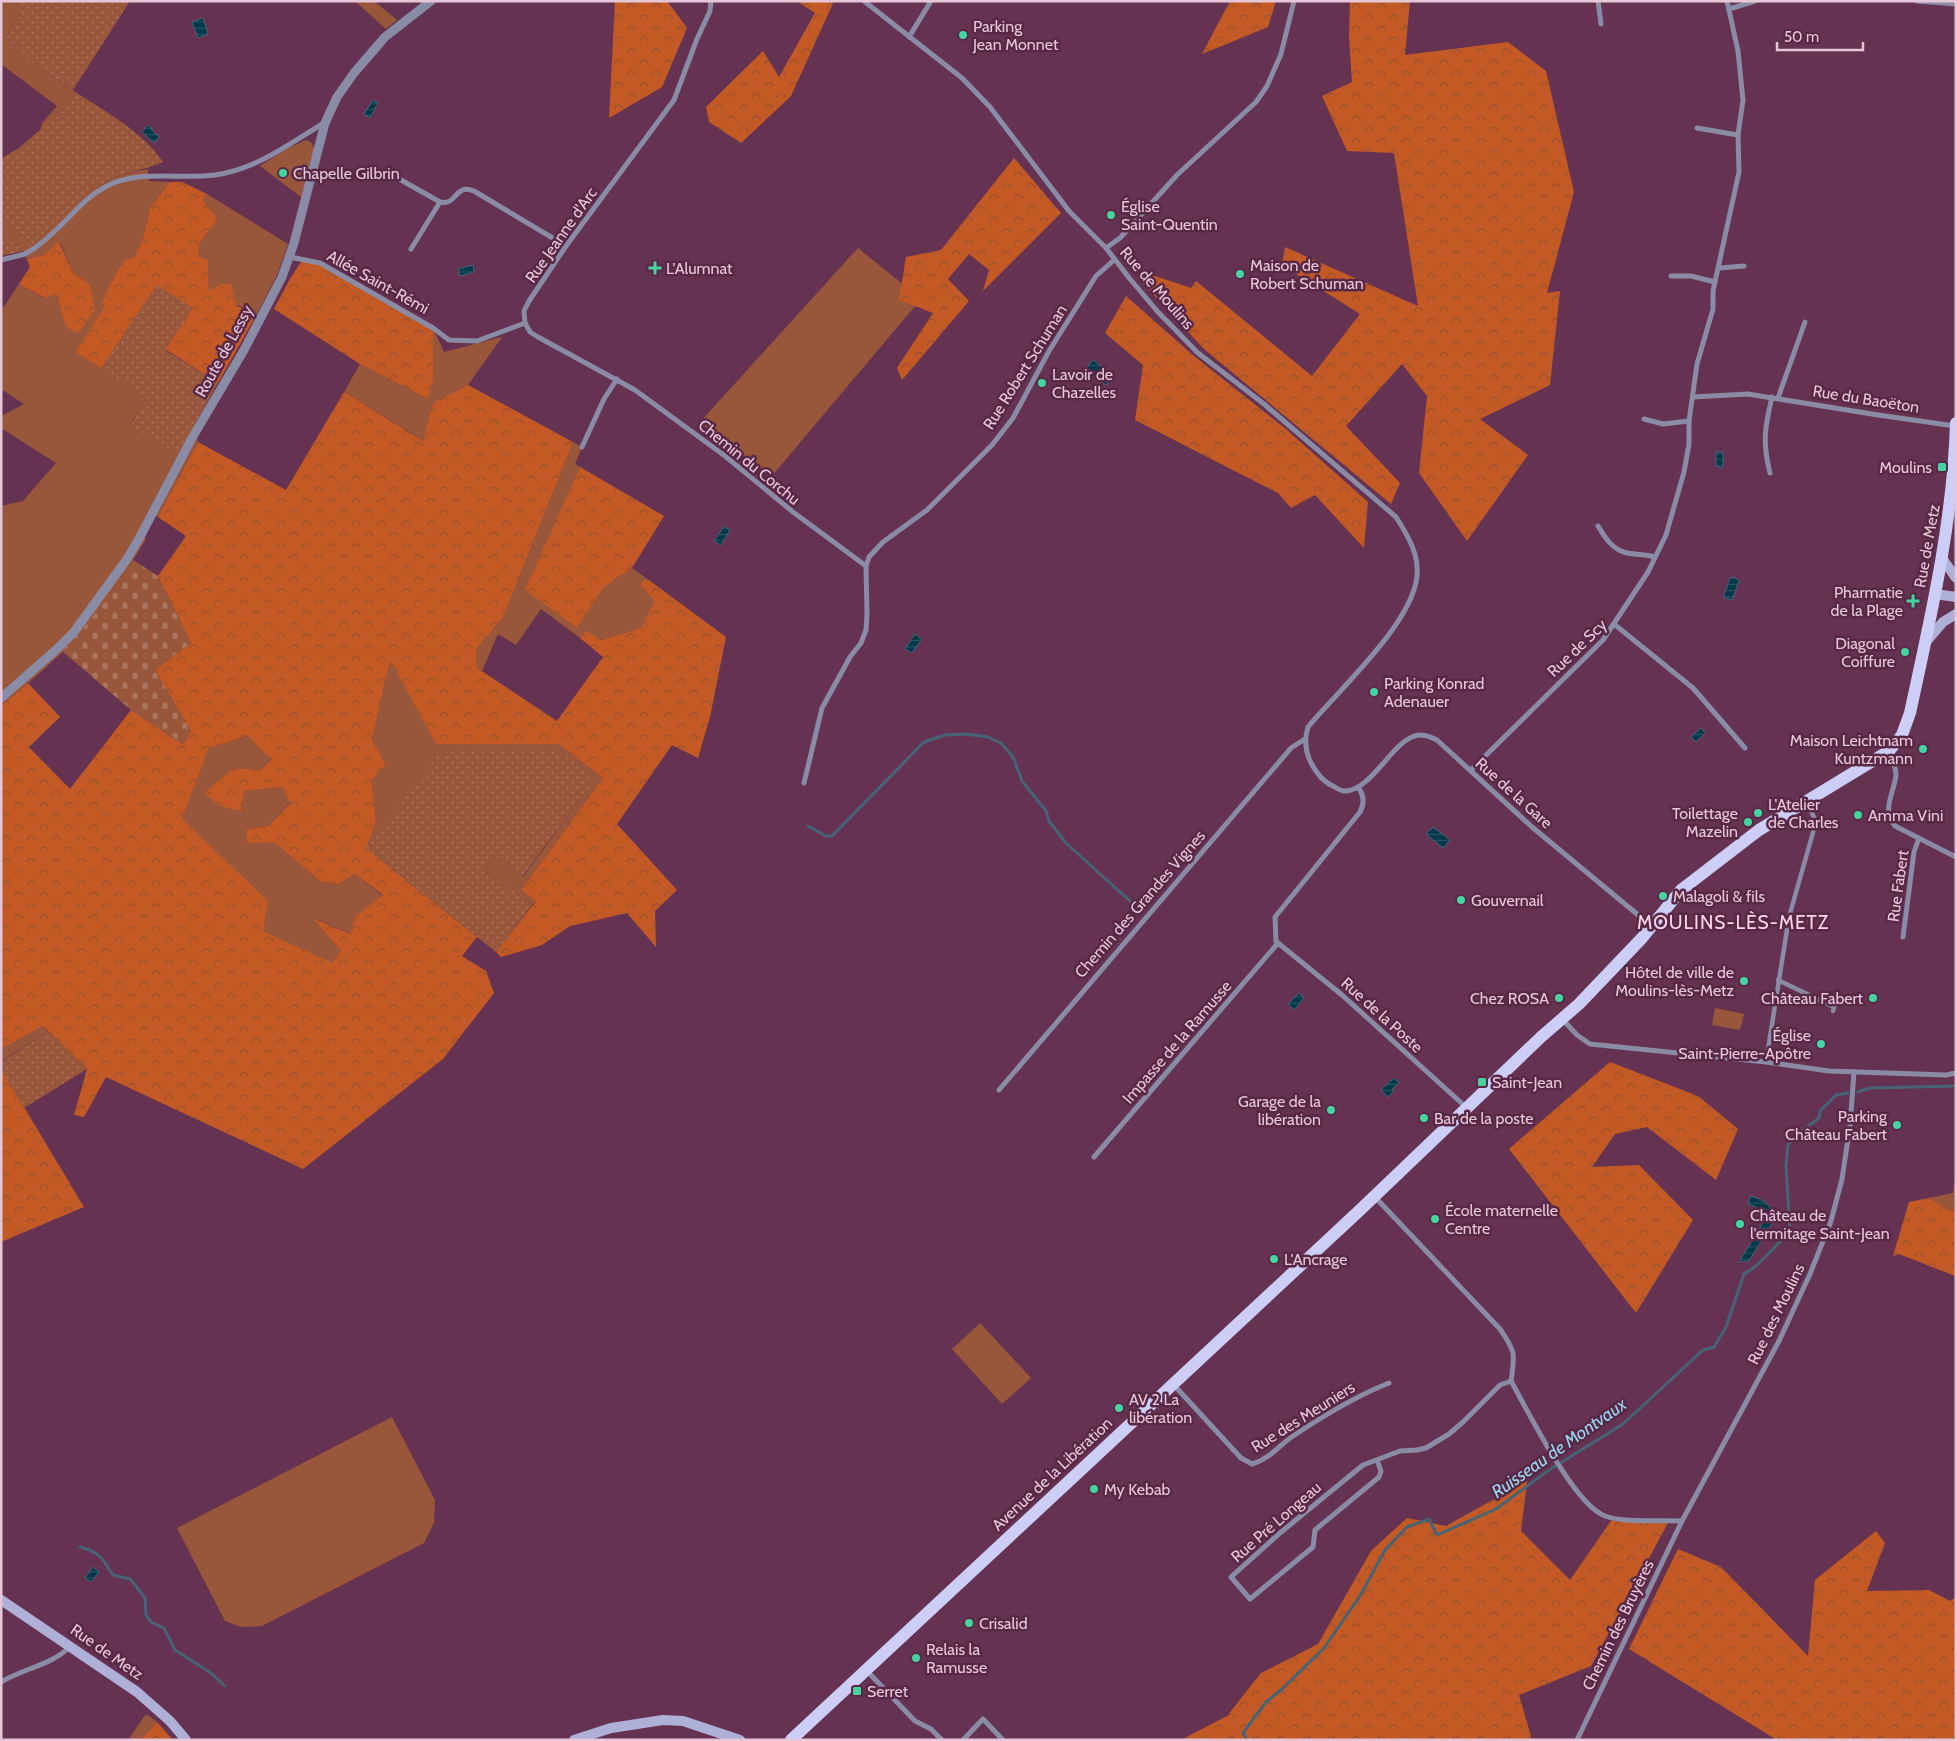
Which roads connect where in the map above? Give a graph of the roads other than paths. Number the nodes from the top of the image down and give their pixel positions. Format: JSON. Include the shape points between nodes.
{"nodes":[{"id":1,"x":431,"y":1,"type":"edge"},
{"id":2,"x":711,"y":1,"type":"edge"},
{"id":3,"x":864,"y":1,"type":"edge"},
{"id":4,"x":931,"y":1,"type":"edge"},
{"id":5,"x":1294,"y":1,"type":"edge"},
{"id":6,"x":1598,"y":1,"type":"edge"},
{"id":7,"x":1727,"y":1,"type":"edge"},
{"id":8,"x":1755,"y":1,"type":"edge"},
{"id":9,"x":1917,"y":1,"type":"edge"},
{"id":10,"x":1956,"y":4,"type":"edge"},
{"id":11,"x":1729,"y":9,"type":"junction"},
{"id":12,"x":1601,"y":24,"type":"dead end"},
{"id":13,"x":909,"y":36,"type":"junction"},
{"id":14,"x":325,"y":123,"type":"junction"},
{"id":15,"x":1697,"y":128,"type":"dead end"},
{"id":16,"x":1738,"y":135,"type":"junction"},
{"id":17,"x":378,"y":172,"type":"dead end"},
{"id":18,"x":440,"y":202,"type":"junction"},
{"id":19,"x":566,"y":246,"type":"junction"},
{"id":20,"x":1106,"y":248,"type":"junction"},
{"id":21,"x":411,"y":249,"type":"dead end"},
{"id":22,"x":290,"y":257,"type":"junction"},
{"id":23,"x":1,"y":260,"type":"edge"},
{"id":24,"x":1114,"y":260,"type":"junction"},
{"id":25,"x":1744,"y":266,"type":"dead end"},
{"id":26,"x":1719,"y":268,"type":"junction"},
{"id":27,"x":1671,"y":276,"type":"dead end"},
{"id":28,"x":1715,"y":282,"type":"junction"},
{"id":29,"x":1805,"y":322,"type":"dead end"},
{"id":30,"x":524,"y":323,"type":"junction"},
{"id":31,"x":617,"y":378,"type":"junction"},
{"id":32,"x":1693,"y":397,"type":"junction"},
{"id":33,"x":1775,"y":397,"type":"junction"},
{"id":34,"x":1644,"y":419,"type":"dead end"},
{"id":35,"x":1689,"y":421,"type":"junction"},
{"id":36,"x":1956,"y":424,"type":"edge"},
{"id":37,"x":582,"y":447,"type":"dead end"},
{"id":38,"x":1770,"y":473,"type":"dead end"},
{"id":39,"x":1598,"y":526,"type":"dead end"},
{"id":40,"x":1655,"y":557,"type":"junction"},
{"id":41,"x":1942,"y":558,"type":"junction"},
{"id":42,"x":866,"y":566,"type":"junction"},
{"id":43,"x":1956,"y":578,"type":"edge"},
{"id":44,"x":1948,"y":597,"type":"edge"},
{"id":45,"x":1956,"y":614,"type":"edge"},
{"id":46,"x":1614,"y":624,"type":"junction"},
{"id":47,"x":1924,"y":644,"type":"junction"},
{"id":48,"x":1,"y":698,"type":"edge"},
{"id":49,"x":1304,"y":739,"type":"junction"},
{"id":50,"x":1745,"y":748,"type":"dead end"},
{"id":51,"x":1889,"y":751,"type":"junction"},
{"id":52,"x":1471,"y":770,"type":"junction"},
{"id":53,"x":804,"y":783,"type":"dead end"},
{"id":54,"x":1358,"y":787,"type":"junction"},
{"id":55,"x":1806,"y":801,"type":"junction"},
{"id":56,"x":1919,"y":838,"type":"junction"},
{"id":57,"x":1956,"y":857,"type":"edge"},
{"id":58,"x":1653,"y":924,"type":"junction"},
{"id":59,"x":1903,"y":937,"type":"dead end"},
{"id":60,"x":1278,"y":944,"type":"junction"},
{"id":61,"x":1778,"y":980,"type":"junction"},
{"id":62,"x":1834,"y":1007,"type":"dead end"},
{"id":63,"x":1562,"y":1020,"type":"junction"},
{"id":64,"x":1766,"y":1062,"type":"junction"},
{"id":65,"x":1854,"y":1072,"type":"junction"},
{"id":66,"x":1956,"y":1073,"type":"edge"},
{"id":67,"x":999,"y":1090,"type":"dead end"},
{"id":68,"x":1467,"y":1108,"type":"junction"},
{"id":69,"x":1094,"y":1157,"type":"dead end"},
{"id":70,"x":1374,"y":1196,"type":"junction"},
{"id":71,"x":1511,"y":1381,"type":"junction"},
{"id":72,"x":1389,"y":1383,"type":"dead end"},
{"id":73,"x":1173,"y":1384,"type":"junction"},
{"id":74,"x":1377,"y":1460,"type":"junction"},
{"id":75,"x":1682,"y":1521,"type":"junction"},
{"id":76,"x":1,"y":1600,"type":"edge"},
{"id":77,"x":70,"y":1646,"type":"junction"},
{"id":78,"x":866,"y":1670,"type":"junction"},
{"id":79,"x":1,"y":1682,"type":"edge"},
{"id":80,"x":186,"y":1740,"type":"edge"},
{"id":81,"x":574,"y":1740,"type":"edge"},
{"id":82,"x":740,"y":1740,"type":"edge"},
{"id":83,"x":791,"y":1740,"type":"edge"},
{"id":84,"x":942,"y":1740,"type":"edge"},
{"id":85,"x":963,"y":1740,"type":"edge"},
{"id":86,"x":1003,"y":1740,"type":"edge"},
{"id":87,"x":1577,"y":1740,"type":"edge"}],
"edges":[{"from":1,"to":14,"type":"street","name":"Route de Lessy","via":[[370,53],[337,97]]},
{"from":2,"to":19,"type":"street","name":"Rue Jeanne d'Arc","via":[[710,11],[674,100]]},
{"from":3,"to":13,"type":"street","name":"Rue de Moulins"},
{"from":4,"to":13,"type":"street"},
{"from":5,"to":20,"type":"street","via":[[1281,54],[1256,102],[1177,175],[1120,238]]},
{"from":6,"to":12,"type":"street"},
{"from":7,"to":11,"type":"street"},
{"from":8,"to":11,"type":"street"},
{"from":9,"to":10,"type":"street"},
{"from":11,"to":16,"type":"street","via":[[1738,51],[1743,100]]},
{"from":13,"to":20,"type":"street","name":"Rue de Moulins","via":[[962,78],[990,107],[1066,207]]},
{"from":14,"to":22,"type":"street","name":"Route de Lessy"},
{"from":14,"to":23,"type":"street","via":[[266,159],[242,169],[216,175],[147,175],[120,180],[94,194],[35,248]]},
{"from":15,"to":16,"type":"street"},
{"from":16,"to":26,"type":"street","via":[[1739,172]]},
{"from":17,"to":18,"type":"street","via":[[394,176]]},
{"from":18,"to":19,"type":"street","via":[[446,204],[468,188]]},
{"from":18,"to":21,"type":"street"},
{"from":19,"to":30,"type":"street","name":"Rue Jeanne d'Arc","via":[[529,301],[524,311]]},
{"from":20,"to":24,"type":"street","name":"Rue de Moulins"},
{"from":22,"to":30,"type":"street","name":"Allée Saint-Rémi","via":[[320,263],[449,340],[477,341]]},
{"from":22,"to":48,"type":"street","name":"Route de Lessy","via":[[244,350],[127,559],[74,632]]},
{"from":24,"to":42,"type":"street","name":"Rue Robert Schuman","via":[[1096,276],[1049,350],[1013,418],[992,445],[927,510],[883,542]]},
{"from":24,"to":49,"type":"street","name":"Rue de Moulins","via":[[1198,353],[1264,404],[1400,522],[1413,549],[1418,566],[1416,585],[1409,603],[1373,654],[1308,727]]},
{"from":25,"to":26,"type":"street"},
{"from":26,"to":28,"type":"street"},
{"from":27,"to":28,"type":"street","via":[[1690,276]]},
{"from":28,"to":32,"type":"street","via":[[1713,309],[1697,364]]},
{"from":29,"to":33,"type":"street"},
{"from":30,"to":31,"type":"street","via":[[538,338]]},
{"from":31,"to":37,"type":"street"},
{"from":31,"to":42,"type":"street","name":"Chemin du Corchu","via":[[725,456],[792,512]]},
{"from":32,"to":33,"type":"street","name":"Rue du Baoëton","via":[[1748,394]]},
{"from":32,"to":35,"type":"street"},
{"from":33,"to":36,"type":"street","name":"Rue du Baoëton","via":[[1878,415]]},
{"from":33,"to":38,"type":"street","via":[[1765,432],[1765,453]]},
{"from":34,"to":35,"type":"street","via":[[1663,424]]},
{"from":35,"to":40,"type":"street","via":[[1684,472],[1666,534]]},
{"from":36,"to":41,"type":"main road","name":"Rue de Metz","via":[[1952,496]]},
{"from":39,"to":40,"type":"street","via":[[1607,542],[1626,553]]},
{"from":40,"to":46,"type":"street"},
{"from":41,"to":43,"type":"main road"},
{"from":41,"to":44,"type":"main road","name":"Rue de Metz"},
{"from":42,"to":53,"type":"street","via":[[866,630],[822,708]]},
{"from":44,"to":47,"type":"main road","name":"Rue de Metz"},
{"from":45,"to":47,"type":"main road"},
{"from":46,"to":50,"type":"street","name":"Rue de Scy","via":[[1693,688]]},
{"from":46,"to":52,"type":"street","name":"Rue de Scy","via":[[1603,640]]},
{"from":47,"to":51,"type":"main road","name":"Rue de Metz","via":[[1910,713],[1902,735]]},
{"from":49,"to":54,"type":"street","via":[[1317,773],[1329,784],[1342,791]]},
{"from":49,"to":67,"type":"street","name":"Chemin des Grandes Vignes","via":[[1291,748]]},
{"from":51,"to":55,"type":"main road","name":"Avenue de la Libération"},
{"from":51,"to":56,"type":"street","via":[[1896,776],[1889,819],[1895,826]]},
{"from":52,"to":54,"type":"street","name":"Rue de la Gare","via":[[1437,740],[1421,735],[1406,740]]},
{"from":52,"to":58,"type":"street","name":"Rue de la Gare","via":[[1539,833],[1642,919]]},
{"from":54,"to":60,"type":"street","via":[[1364,800],[1360,812],[1275,917]]},
{"from":55,"to":58,"type":"main road","name":"Avenue de la Libération","via":[[1759,830],[1680,890]]},
{"from":55,"to":61,"type":"street","via":[[1816,822],[1789,917]]},
{"from":56,"to":57,"type":"street"},
{"from":56,"to":59,"type":"street","name":"Rue Fabert","via":[[1914,852]]},
{"from":58,"to":63,"type":"main road","name":"Avenue de la Libération","via":[[1598,986]]},
{"from":60,"to":68,"type":"street","name":"Rue de la Poste","via":[[1342,995]]},
{"from":60,"to":69,"type":"street","name":"Impasse de la Ramusse"},
{"from":61,"to":62,"type":"street"},
{"from":61,"to":64,"type":"street"},
{"from":63,"to":64,"type":"street","via":[[1590,1044]]},
{"from":63,"to":68,"type":"main road","name":"Avenue de la Libération"},
{"from":64,"to":65,"type":"street"},
{"from":65,"to":66,"type":"street"},
{"from":65,"to":75,"type":"street","name":"Rue des Moulins","via":[[1846,1154],[1831,1221],[1779,1341]]},
{"from":68,"to":70,"type":"main road","name":"Avenue de la Libération"},
{"from":70,"to":71,"type":"street","via":[[1500,1329],[1515,1358]]},
{"from":70,"to":73,"type":"main road","name":"Avenue de la Libération"},
{"from":71,"to":74,"type":"street","name":"Rue Pré Longeau","via":[[1500,1385],[1455,1428],[1426,1448],[1400,1451]]},
{"from":71,"to":75,"type":"street","via":[[1562,1471],[1593,1508],[1604,1516],[1619,1519]]},
{"from":72,"to":73,"type":"street","name":"Rue des Meuniers","via":[[1371,1390],[1291,1437],[1264,1460],[1252,1464],[1241,1458]]},
{"from":73,"to":78,"type":"main road","name":"Avenue de la Libération"},
{"from":74,"to":74,"type":"street","name":"Rue Pré Longeau","via":[[1363,1465],[1231,1577],[1250,1599],[1313,1547],[1315,1530],[1379,1477],[1381,1471]]},
{"from":75,"to":87,"type":"street","name":"Chemin des Bruyères"},
{"from":76,"to":77,"type":"main road","name":"Rue de Metz"},
{"from":77,"to":79,"type":"street","via":[[56,1658],[22,1670]]},
{"from":77,"to":80,"type":"main road","name":"Rue de Metz","via":[[137,1692]]},
{"from":78,"to":83,"type":"main road","name":"Avenue de la Libération"},
{"from":78,"to":84,"type":"street","via":[[915,1721],[931,1728]]},
{"from":81,"to":82,"type":"main road","via":[[611,1728],[663,1720],[683,1721]]},
{"from":85,"to":86,"type":"street","via":[[983,1719]]}]}
